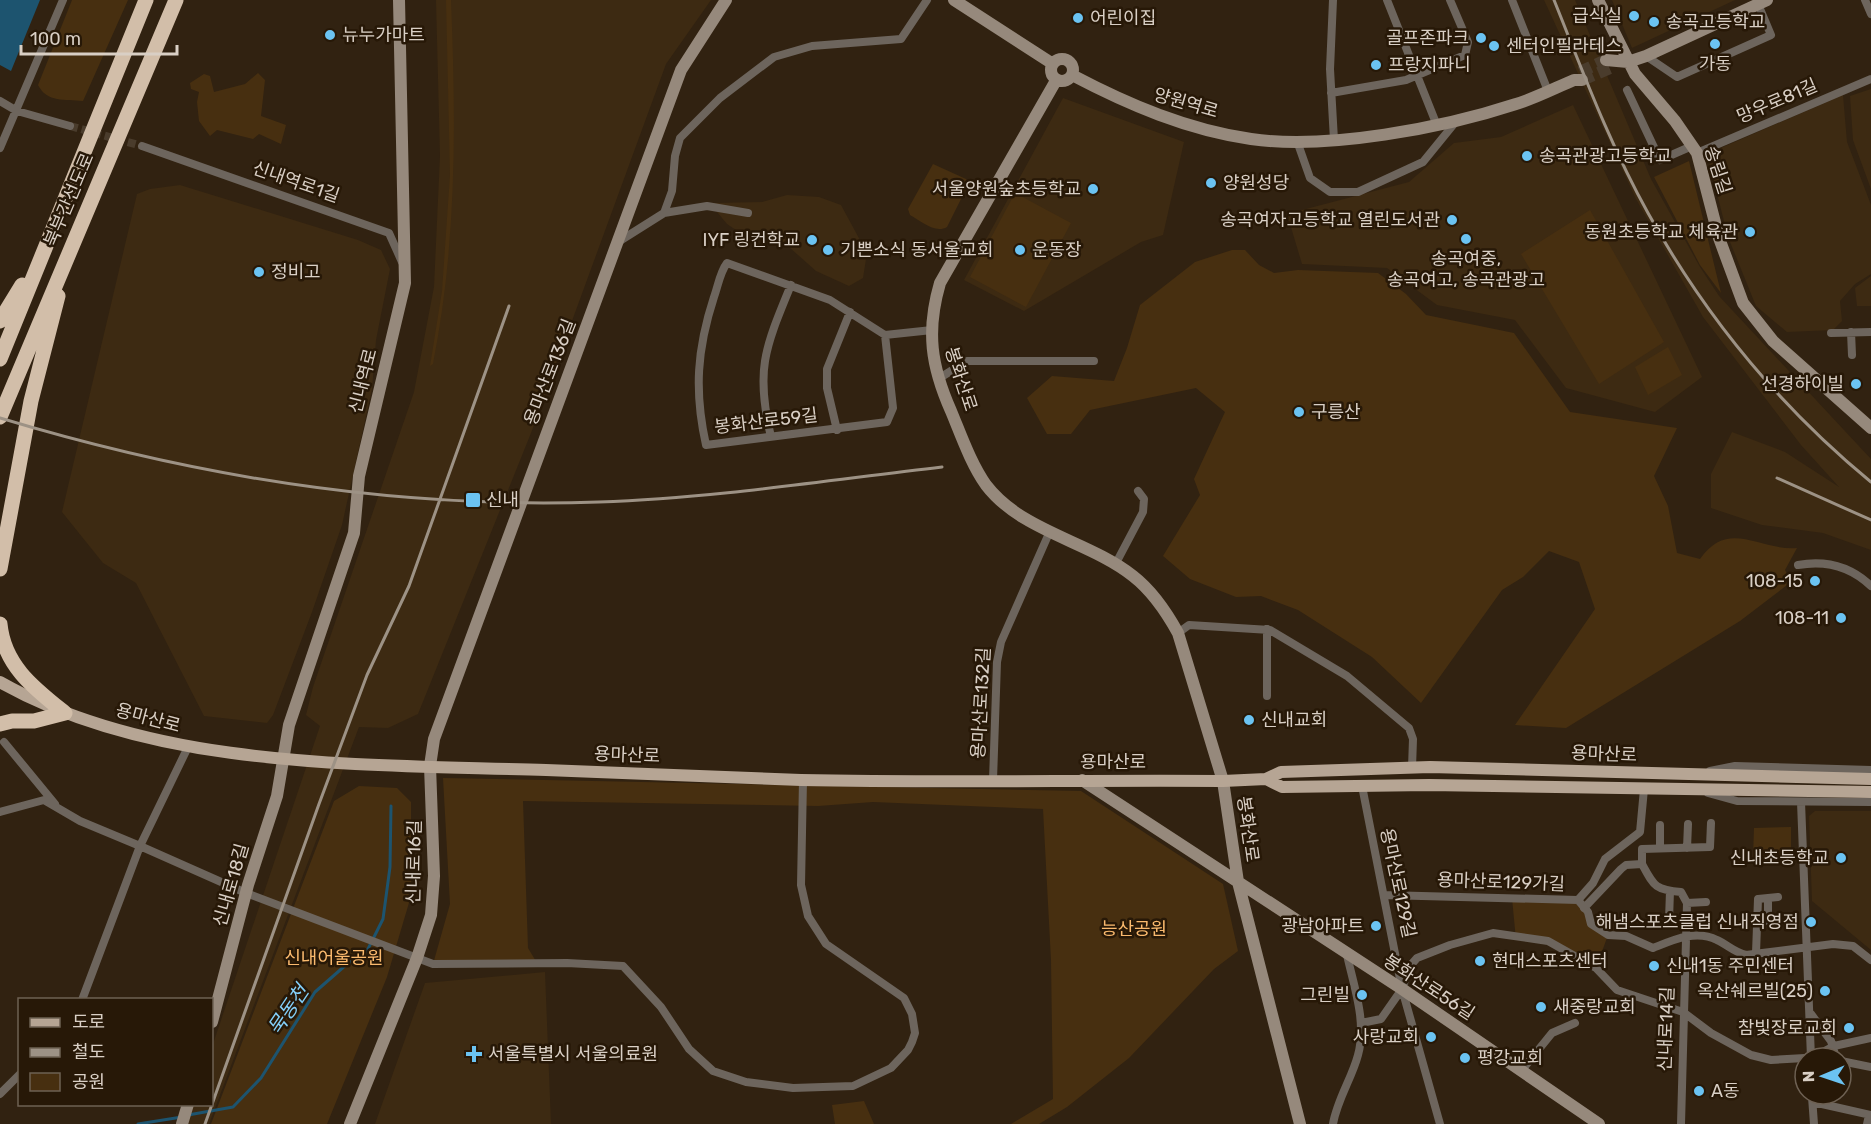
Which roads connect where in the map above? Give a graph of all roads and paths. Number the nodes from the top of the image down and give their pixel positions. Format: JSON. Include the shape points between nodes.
{"nodes":[{"id":1,"x":63,"y":0,"type":"edge"},
{"id":2,"x":146,"y":0,"type":"edge"},
{"id":3,"x":176,"y":0,"type":"edge"},
{"id":4,"x":399,"y":0,"type":"edge"},
{"id":5,"x":726,"y":0,"type":"edge"},
{"id":6,"x":927,"y":0,"type":"edge"},
{"id":7,"x":954,"y":0,"type":"edge"},
{"id":8,"x":1333,"y":0,"type":"edge"},
{"id":9,"x":1387,"y":0,"type":"edge"},
{"id":10,"x":1450,"y":0,"type":"edge"},
{"id":11,"x":1512,"y":0,"type":"edge"},
{"id":12,"x":1598,"y":0,"type":"edge"},
{"id":13,"x":1865,"y":0,"type":"edge"},
{"id":14,"x":1763,"y":2,"type":"edge"},
{"id":15,"x":1871,"y":14,"type":"edge"},
{"id":16,"x":1646,"y":56,"type":"junction"},
{"id":17,"x":1616,"y":63,"type":"junction"},
{"id":18,"x":1053,"y":64,"type":"junction"},
{"id":19,"x":1072,"y":75,"type":"junction"},
{"id":20,"x":1417,"y":75,"type":"junction"},
{"id":21,"x":1578,"y":78,"type":"tunnel mouth"},
{"id":22,"x":1871,"y":79,"type":"edge"},
{"id":23,"x":1055,"y":82,"type":"junction"},
{"id":24,"x":1627,"y":90,"type":"dead end"},
{"id":25,"x":1548,"y":91,"type":"junction"},
{"id":26,"x":1331,"y":93,"type":"junction"},
{"id":27,"x":0,"y":101,"type":"edge"},
{"id":28,"x":17,"y":111,"type":"junction"},
{"id":29,"x":1458,"y":119,"type":"junction"},
{"id":30,"x":1436,"y":123,"type":"junction"},
{"id":31,"x":70,"y":126,"type":"tunnel mouth"},
{"id":32,"x":1334,"y":140,"type":"junction"},
{"id":33,"x":1297,"y":141,"type":"junction"},
{"id":34,"x":142,"y":146,"type":"tunnel mouth"},
{"id":35,"x":0,"y":148,"type":"edge"},
{"id":36,"x":1694,"y":150,"type":"junction"},
{"id":37,"x":664,"y":213,"type":"junction"},
{"id":38,"x":748,"y":213,"type":"dead end"},
{"id":39,"x":618,"y":243,"type":"junction"},
{"id":40,"x":45,"y":246,"type":"junction"},
{"id":41,"x":69,"y":248,"type":"junction"},
{"id":42,"x":405,"y":283,"type":"junction"},
{"id":43,"x":791,"y":285,"type":"junction"},
{"id":44,"x":850,"y":312,"type":"junction"},
{"id":45,"x":0,"y":321,"type":"edge"},
{"id":46,"x":932,"y":330,"type":"junction"},
{"id":47,"x":1851,"y":332,"type":"junction"},
{"id":48,"x":1871,"y":332,"type":"edge"},
{"id":49,"x":1831,"y":333,"type":"dead end"},
{"id":50,"x":885,"y":335,"type":"junction"},
{"id":51,"x":1852,"y":355,"type":"dead end"},
{"id":52,"x":0,"y":359,"type":"edge"},
{"id":53,"x":1094,"y":361,"type":"dead end"},
{"id":54,"x":938,"y":379,"type":"junction"},
{"id":55,"x":0,"y":417,"type":"edge"},
{"id":56,"x":1871,"y":428,"type":"edge"},
{"id":57,"x":837,"y":430,"type":"junction"},
{"id":58,"x":771,"y":437,"type":"junction"},
{"id":59,"x":1138,"y":491,"type":"dead end"},
{"id":60,"x":1050,"y":531,"type":"junction"},
{"id":61,"x":1115,"y":565,"type":"junction"},
{"id":62,"x":1798,"y":565,"type":"dead end"},
{"id":63,"x":0,"y":569,"type":"edge"},
{"id":64,"x":1871,"y":586,"type":"edge"},
{"id":65,"x":0,"y":624,"type":"edge"},
{"id":66,"x":1267,"y":629,"type":"junction"},
{"id":67,"x":1178,"y":633,"type":"junction"},
{"id":68,"x":0,"y":682,"type":"edge"},
{"id":69,"x":1267,"y":696,"type":"dead end"},
{"id":70,"x":65,"y":713,"type":"junction"},
{"id":71,"x":0,"y":724,"type":"edge"},
{"id":72,"x":4,"y":742,"type":"dead end"},
{"id":73,"x":188,"y":747,"type":"junction"},
{"id":74,"x":284,"y":758,"type":"junction"},
{"id":75,"x":430,"y":766,"type":"junction"},
{"id":76,"x":1412,"y":768,"type":"junction"},
{"id":77,"x":1871,"y":770,"type":"edge"},
{"id":78,"x":1691,"y":775,"type":"junction"},
{"id":79,"x":1871,"y":778,"type":"edge"},
{"id":80,"x":1266,"y":779,"type":"junction"},
{"id":81,"x":803,"y":780,"type":"junction"},
{"id":82,"x":993,"y":780,"type":"junction"},
{"id":83,"x":1082,"y":780,"type":"junction"},
{"id":84,"x":1223,"y":781,"type":"junction"},
{"id":85,"x":1362,"y":786,"type":"junction"},
{"id":86,"x":1691,"y":788,"type":"junction"},
{"id":87,"x":1644,"y":789,"type":"junction"},
{"id":88,"x":1871,"y":792,"type":"edge"},
{"id":89,"x":1801,"y":802,"type":"junction"},
{"id":90,"x":1871,"y":802,"type":"edge"},
{"id":91,"x":56,"y":805,"type":"junction"},
{"id":92,"x":0,"y":812,"type":"edge"},
{"id":93,"x":1688,"y":824,"type":"dead end"},
{"id":94,"x":1711,"y":824,"type":"dead end"},
{"id":95,"x":1660,"y":825,"type":"dead end"},
{"id":96,"x":140,"y":846,"type":"junction"},
{"id":97,"x":1660,"y":848,"type":"junction"},
{"id":98,"x":1687,"y":848,"type":"junction"},
{"id":99,"x":1642,"y":864,"type":"junction"},
{"id":100,"x":1238,"y":882,"type":"junction"},
{"id":101,"x":1670,"y":891,"type":"junction"},
{"id":102,"x":246,"y":893,"type":"junction"},
{"id":103,"x":1384,"y":895,"type":"junction"},
{"id":104,"x":1778,"y":897,"type":"dead end"},
{"id":105,"x":1768,"y":898,"type":"junction"},
{"id":106,"x":1578,"y":900,"type":"junction"},
{"id":107,"x":1706,"y":902,"type":"dead end"},
{"id":108,"x":1687,"y":903,"type":"junction"},
{"id":109,"x":1584,"y":908,"type":"junction"},
{"id":110,"x":1669,"y":920,"type":"dead end"},
{"id":111,"x":1768,"y":921,"type":"dead end"},
{"id":112,"x":1687,"y":935,"type":"junction"},
{"id":113,"x":1809,"y":948,"type":"junction"},
{"id":114,"x":1756,"y":953,"type":"junction"},
{"id":115,"x":1347,"y":955,"type":"junction"},
{"id":116,"x":417,"y":958,"type":"junction"},
{"id":117,"x":1871,"y":960,"type":"edge"},
{"id":118,"x":1402,"y":989,"type":"junction"},
{"id":119,"x":82,"y":998,"type":"edge"},
{"id":120,"x":1683,"y":1012,"type":"junction"},
{"id":121,"x":1810,"y":1014,"type":"junction"},
{"id":122,"x":213,"y":1018,"type":"edge"},
{"id":123,"x":1361,"y":1023,"type":"junction"},
{"id":124,"x":1575,"y":1023,"type":"dead end"},
{"id":125,"x":1871,"y":1038,"type":"edge"},
{"id":126,"x":1811,"y":1046,"type":"edge"},
{"id":127,"x":1834,"y":1046,"type":"joint"},
{"id":128,"x":1793,"y":1059,"type":"edge"},
{"id":129,"x":1853,"y":1063,"type":"edge"},
{"id":130,"x":1871,"y":1067,"type":"edge"},
{"id":131,"x":1522,"y":1070,"type":"junction"},
{"id":132,"x":18,"y":1076,"type":"edge"},
{"id":133,"x":0,"y":1094,"type":"edge"},
{"id":134,"x":187,"y":1106,"type":"edge"},
{"id":135,"x":1813,"y":1106,"type":"edge"},
{"id":136,"x":1835,"y":1106,"type":"edge"},
{"id":137,"x":1869,"y":1118,"type":"edge"},
{"id":138,"x":182,"y":1124,"type":"edge"},
{"id":139,"x":350,"y":1124,"type":"edge"},
{"id":140,"x":1299,"y":1124,"type":"edge"},
{"id":141,"x":1333,"y":1124,"type":"edge"},
{"id":142,"x":1440,"y":1124,"type":"edge"},
{"id":143,"x":1599,"y":1124,"type":"edge"},
{"id":144,"x":1681,"y":1124,"type":"edge"},
{"id":145,"x":1814,"y":1124,"type":"edge"}],
"edges":[{"from":1,"to":28,"type":"street"},
{"from":2,"to":40,"type":"highway","name":"북부간선도로"},
{"from":3,"to":41,"type":"highway","name":"북부간선도로"},
{"from":4,"to":42,"type":"street","name":"신내역로"},
{"from":5,"to":39,"type":"street","name":"용마산로136길","via":[[681,70]]},
{"from":6,"to":37,"type":"street","via":[[901,39],[791,50],[774,57],[720,98],[680,138],[672,191]]},
{"from":7,"to":18,"type":"street"},
{"from":8,"to":26,"type":"street"},
{"from":9,"to":20,"type":"street"},
{"from":10,"to":20,"type":"street","via":[[1468,42],[1467,52]]},
{"from":11,"to":25,"type":"street"},
{"from":12,"to":17,"type":"street","name":"송림길"},
{"from":13,"to":15,"type":"street"},
{"from":14,"to":16,"type":"street"},
{"from":14,"to":16,"type":"street","via":[[1771,35],[1677,77]]},
{"from":16,"to":17,"type":"street"},
{"from":17,"to":36,"type":"street","name":"송림길"},
{"from":18,"to":19,"type":"street","via":[[1062,59],[1069,62]]},
{"from":18,"to":23,"type":"street"},
{"from":19,"to":23,"type":"street","via":[[1064,82]]},
{"from":19,"to":33,"type":"street","name":"양원역로","via":[[1168,119],[1252,139]]},
{"from":20,"to":26,"type":"street"},
{"from":20,"to":30,"type":"street"},
{"from":21,"to":25,"type":"street","name":"양원역로"},
{"from":22,"to":36,"type":"street","name":"망우로81길"},
{"from":23,"to":46,"type":"street","name":"봉화산로","via":[[940,283]]},
{"from":24,"to":36,"type":"street","name":"망우로81길","via":[[1660,160]]},
{"from":25,"to":29,"type":"street","name":"양원역로","via":[[1518,104]]},
{"from":26,"to":32,"type":"street"},
{"from":27,"to":28,"type":"street"},
{"from":28,"to":31,"type":"street"},
{"from":28,"to":35,"type":"street"},
{"from":29,"to":30,"type":"street","name":"양원역로"},
{"from":29,"to":33,"type":"street","via":[[1423,162],[1358,192],[1330,192],[1310,178]]},
{"from":30,"to":32,"type":"street","name":"양원역로"},
{"from":32,"to":33,"type":"street","name":"양원역로"},
{"from":34,"to":42,"type":"street","name":"신내역로1길","via":[[389,233],[401,255]]},
{"from":36,"to":56,"type":"street","name":"송림길","via":[[1719,238],[1743,303],[1773,340]]},
{"from":37,"to":38,"type":"street","via":[[707,206]]},
{"from":37,"to":39,"type":"street"},
{"from":39,"to":75,"type":"street","name":"용마산로136길","via":[[449,698],[434,740]]},
{"from":40,"to":45,"type":"highway"},
{"from":40,"to":52,"type":"highway","name":"북부간선도로"},
{"from":41,"to":55,"type":"highway","name":"북부간선도로"},
{"from":41,"to":63,"type":"highway","via":[[31,401]]},
{"from":42,"to":74,"type":"street","name":"신내역로","via":[[359,476],[354,533],[289,725]]},
{"from":43,"to":44,"type":"street","name":"봉화산로59길"},
{"from":43,"to":58,"type":"street","via":[[771,334],[762,378]]},
{"from":43,"to":58,"type":"street","name":"봉화산로59길","via":[[727,263],[701,336],[699,400],[706,445]]},
{"from":44,"to":50,"type":"street","name":"봉화산로59길"},
{"from":44,"to":57,"type":"street","via":[[827,369],[827,388]]},
{"from":46,"to":50,"type":"street"},
{"from":46,"to":54,"type":"street","name":"봉화산로"},
{"from":47,"to":48,"type":"street"},
{"from":47,"to":49,"type":"street"},
{"from":47,"to":51,"type":"street"},
{"from":50,"to":57,"type":"street","name":"봉화산로59길","via":[[891,415],[882,424]]},
{"from":53,"to":54,"type":"street","via":[[966,361]]},
{"from":54,"to":60,"type":"street","name":"봉화산로","via":[[986,485],[1015,511]]},
{"from":57,"to":58,"type":"street","name":"봉화산로59길"},
{"from":59,"to":61,"type":"street","via":[[1144,499],[1143,512]]},
{"from":60,"to":61,"type":"street","name":"봉화산로"},
{"from":60,"to":82,"type":"street","name":"용마산로132길","via":[[1001,642]]},
{"from":61,"to":67,"type":"street","name":"봉화산로","via":[[1134,576]]},
{"from":62,"to":64,"type":"street","via":[[1835,565],[1852,571]]},
{"from":65,"to":70,"type":"highway","via":[[21,676]]},
{"from":66,"to":67,"type":"street","via":[[1189,625]]},
{"from":66,"to":69,"type":"street"},
{"from":66,"to":76,"type":"street","via":[[1347,676],[1409,728],[1413,740]]},
{"from":67,"to":84,"type":"street","name":"봉화산로"},
{"from":68,"to":70,"type":"main road","name":"용마산로"},
{"from":70,"to":71,"type":"highway"},
{"from":70,"to":73,"type":"main road","name":"용마산로"},
{"from":72,"to":91,"type":"street"},
{"from":73,"to":74,"type":"main road","name":"용마산로"},
{"from":73,"to":96,"type":"street"},
{"from":74,"to":75,"type":"main road","name":"용마산로"},
{"from":74,"to":102,"type":"street","name":"신내로18길","via":[[278,796]]},
{"from":75,"to":81,"type":"main road","name":"용마산로"},
{"from":75,"to":116,"type":"street","name":"신내로16길","via":[[433,896]]},
{"from":76,"to":78,"type":"main road","name":"용마산로"},
{"from":76,"to":80,"type":"main road","name":"용마산로","via":[[1281,771]]},
{"from":77,"to":78,"type":"street","via":[[1735,766]]},
{"from":78,"to":79,"type":"main road","name":"용마산로"},
{"from":80,"to":84,"type":"main road","name":"용마산로"},
{"from":80,"to":85,"type":"main road","name":"용마산로","via":[[1282,787]]},
{"from":81,"to":82,"type":"main road","name":"용마산로"},
{"from":81,"to":116,"type":"street","via":[[801,885],[808,916],[826,944],[904,998],[912,1014],[915,1033],[908,1050],[891,1068],[853,1086],[793,1088],[746,1082],[703,1064],[688,1049],[661,1007],[623,966],[433,964]]},
{"from":82,"to":83,"type":"main road","name":"용마산로"},
{"from":83,"to":84,"type":"main road","name":"용마산로"},
{"from":83,"to":100,"type":"street","name":"봉화산로56길"},
{"from":84,"to":100,"type":"street","name":"봉화산로"},
{"from":85,"to":87,"type":"main road","name":"용마산로"},
{"from":85,"to":103,"type":"street","name":"용마산로129길"},
{"from":86,"to":87,"type":"main road","name":"용마산로"},
{"from":86,"to":88,"type":"main road","name":"용마산로"},
{"from":86,"to":89,"type":"street","via":[[1737,801]]},
{"from":87,"to":106,"type":"street","via":[[1640,832],[1605,859],[1593,884]]},
{"from":89,"to":90,"type":"street"},
{"from":89,"to":113,"type":"street"},
{"from":91,"to":92,"type":"street","via":[[44,800]]},
{"from":91,"to":96,"type":"street","via":[[80,821]]},
{"from":93,"to":98,"type":"street"},
{"from":94,"to":98,"type":"street","via":[[1710,847]]},
{"from":95,"to":97,"type":"street"},
{"from":96,"to":102,"type":"street"},
{"from":96,"to":119,"type":"street"},
{"from":97,"to":98,"type":"street"},
{"from":97,"to":99,"type":"street","via":[[1642,849]]},
{"from":99,"to":101,"type":"street","via":[[1655,886]]},
{"from":99,"to":109,"type":"street","via":[[1620,869]]},
{"from":100,"to":115,"type":"street","name":"봉화산로56길"},
{"from":100,"to":140,"type":"street","name":"봉화산로"},
{"from":101,"to":108,"type":"street","via":[[1681,892]]},
{"from":101,"to":110,"type":"street"},
{"from":102,"to":116,"type":"street"},
{"from":102,"to":122,"type":"street","name":"신내로18길"},
{"from":103,"to":106,"type":"street","name":"용마산로129가길"},
{"from":103,"to":118,"type":"street","name":"용마산로129길"},
{"from":104,"to":105,"type":"street"},
{"from":105,"to":111,"type":"street"},
{"from":105,"to":114,"type":"street","via":[[1758,899],[1757,903]]},
{"from":106,"to":109,"type":"street","name":"용마산로129가길"},
{"from":107,"to":108,"type":"street"},
{"from":108,"to":112,"type":"street","name":"신내로14길"},
{"from":109,"to":112,"type":"street","name":"용마산로129가길","via":[[1591,924],[1608,935],[1626,936],[1653,948]]},
{"from":112,"to":114,"type":"street","via":[[1715,939],[1735,952]]},
{"from":112,"to":120,"type":"street","name":"신내로14길"},
{"from":113,"to":114,"type":"street"},
{"from":113,"to":117,"type":"street","via":[[1853,946]]},
{"from":113,"to":121,"type":"street"},
{"from":115,"to":118,"type":"street","name":"봉화산로56길"},
{"from":115,"to":123,"type":"street"},
{"from":116,"to":139,"type":"street","name":"신내로16길"},
{"from":118,"to":120,"type":"street","via":[[1417,958],[1493,933],[1548,941],[1596,968],[1617,990]]},
{"from":118,"to":123,"type":"street","via":[[1378,1021]]},
{"from":118,"to":131,"type":"street","name":"봉화산로56길"},
{"from":118,"to":142,"type":"street","name":"용마산로129길"},
{"from":120,"to":128,"type":"street","via":[[1750,1055],[1772,1060]]},
{"from":120,"to":144,"type":"street","name":"신내로14길"},
{"from":121,"to":126,"type":"street"},
{"from":121,"to":127,"type":"street"},
{"from":123,"to":141,"type":"street","via":[[1358,1054]]},
{"from":124,"to":131,"type":"street","via":[[1552,1033]]},
{"from":125,"to":127,"type":"street"},
{"from":129,"to":130,"type":"street"},
{"from":131,"to":143,"type":"street","name":"봉화산로56길"},
{"from":132,"to":133,"type":"street"},
{"from":134,"to":138,"type":"street"},
{"from":135,"to":145,"type":"street"},
{"from":136,"to":137,"type":"street"}]}
